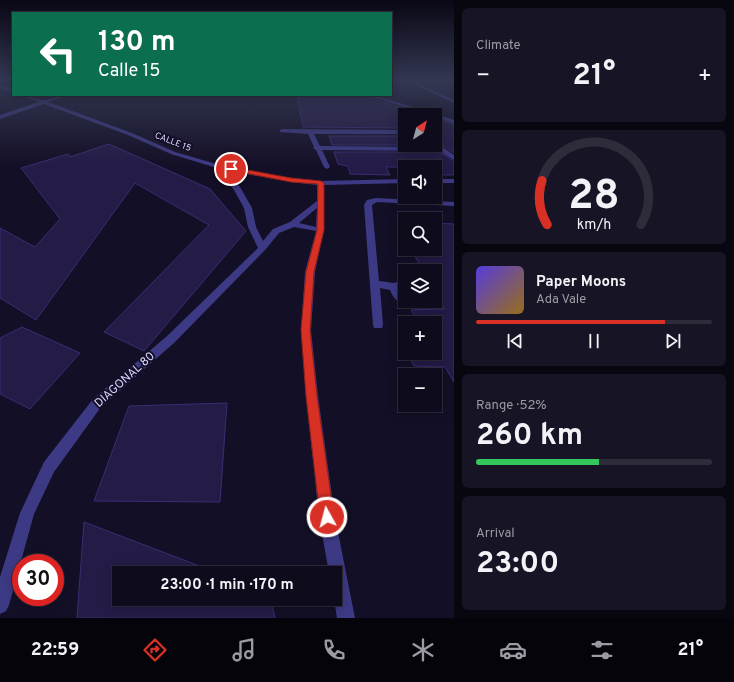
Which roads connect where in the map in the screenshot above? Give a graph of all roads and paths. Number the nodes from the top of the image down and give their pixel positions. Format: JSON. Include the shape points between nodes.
{"nodes":[{"id":1,"x":26,"y":109,"type":"edge"},
{"id":2,"x":61,"y":109,"type":"edge"},
{"id":3,"x":417,"y":109,"type":"edge"},
{"id":4,"x":0,"y":117,"type":"edge"},
{"id":5,"x":454,"y":122,"type":"edge"},
{"id":6,"x":282,"y":131,"type":"dead end"},
{"id":7,"x":310,"y":132,"type":"junction"},
{"id":8,"x":398,"y":132,"type":"edge"},
{"id":9,"x":316,"y":148,"type":"junction"},
{"id":10,"x":398,"y":149,"type":"edge"},
{"id":11,"x":442,"y":149,"type":"edge"},
{"id":12,"x":454,"y":158,"type":"edge"},
{"id":13,"x":219,"y":167,"type":"junction"},
{"id":14,"x":327,"y":167,"type":"dead end"},
{"id":15,"x":398,"y":181,"type":"edge"},
{"id":16,"x":442,"y":181,"type":"edge"},
{"id":17,"x":454,"y":181,"type":"edge"},
{"id":18,"x":321,"y":183,"type":"junction"},
{"id":19,"x":320,"y":202,"type":"junction"},
{"id":20,"x":454,"y":204,"type":"edge"},
{"id":21,"x":293,"y":224,"type":"junction"},
{"id":22,"x":320,"y":230,"type":"junction"},
{"id":23,"x":262,"y":248,"type":"junction"},
{"id":24,"x":374,"y":284,"type":"junction"},
{"id":25,"x":398,"y":284,"type":"edge"},
{"id":26,"x":395,"y":287,"type":"junction"},
{"id":27,"x":398,"y":298,"type":"edge"},
{"id":28,"x":378,"y":325,"type":"dead end"},
{"id":29,"x":0,"y":605,"type":"edge"},
{"id":30,"x":346,"y":618,"type":"edge"}],
"edges":[{"from":1,"to":4,"type":"street"},
{"from":2,"to":13,"type":"street","name":"CALLE 15","via":[[173,153]]},
{"from":3,"to":5,"type":"street"},
{"from":6,"to":7,"type":"street"},
{"from":7,"to":8,"type":"street"},
{"from":7,"to":9,"type":"street"},
{"from":9,"to":10,"type":"street"},
{"from":9,"to":14,"type":"street"},
{"from":11,"to":12,"type":"street"},
{"from":13,"to":18,"type":"street","name":"CALLE 15"},
{"from":13,"to":23,"type":"street","via":[[248,208],[252,227]]},
{"from":15,"to":18,"type":"street","name":"CALLE 15"},
{"from":16,"to":17,"type":"street"},
{"from":18,"to":19,"type":"street"},
{"from":19,"to":21,"type":"street","name":"DIAGONAL 80"},
{"from":19,"to":22,"type":"street"},
{"from":20,"to":24,"type":"street","via":[[370,202],[368,205]]},
{"from":21,"to":22,"type":"street"},
{"from":21,"to":23,"type":"street","name":"DIAGONAL 80","via":[[276,231]]},
{"from":22,"to":30,"type":"street","via":[[310,272],[306,330],[327,517]]},
{"from":23,"to":29,"type":"street","name":"DIAGONAL 80","via":[[170,340],[97,403],[49,467],[27,514]]},
{"from":24,"to":26,"type":"street"},
{"from":24,"to":28,"type":"street"},
{"from":25,"to":26,"type":"street"},
{"from":26,"to":27,"type":"street"}]}
